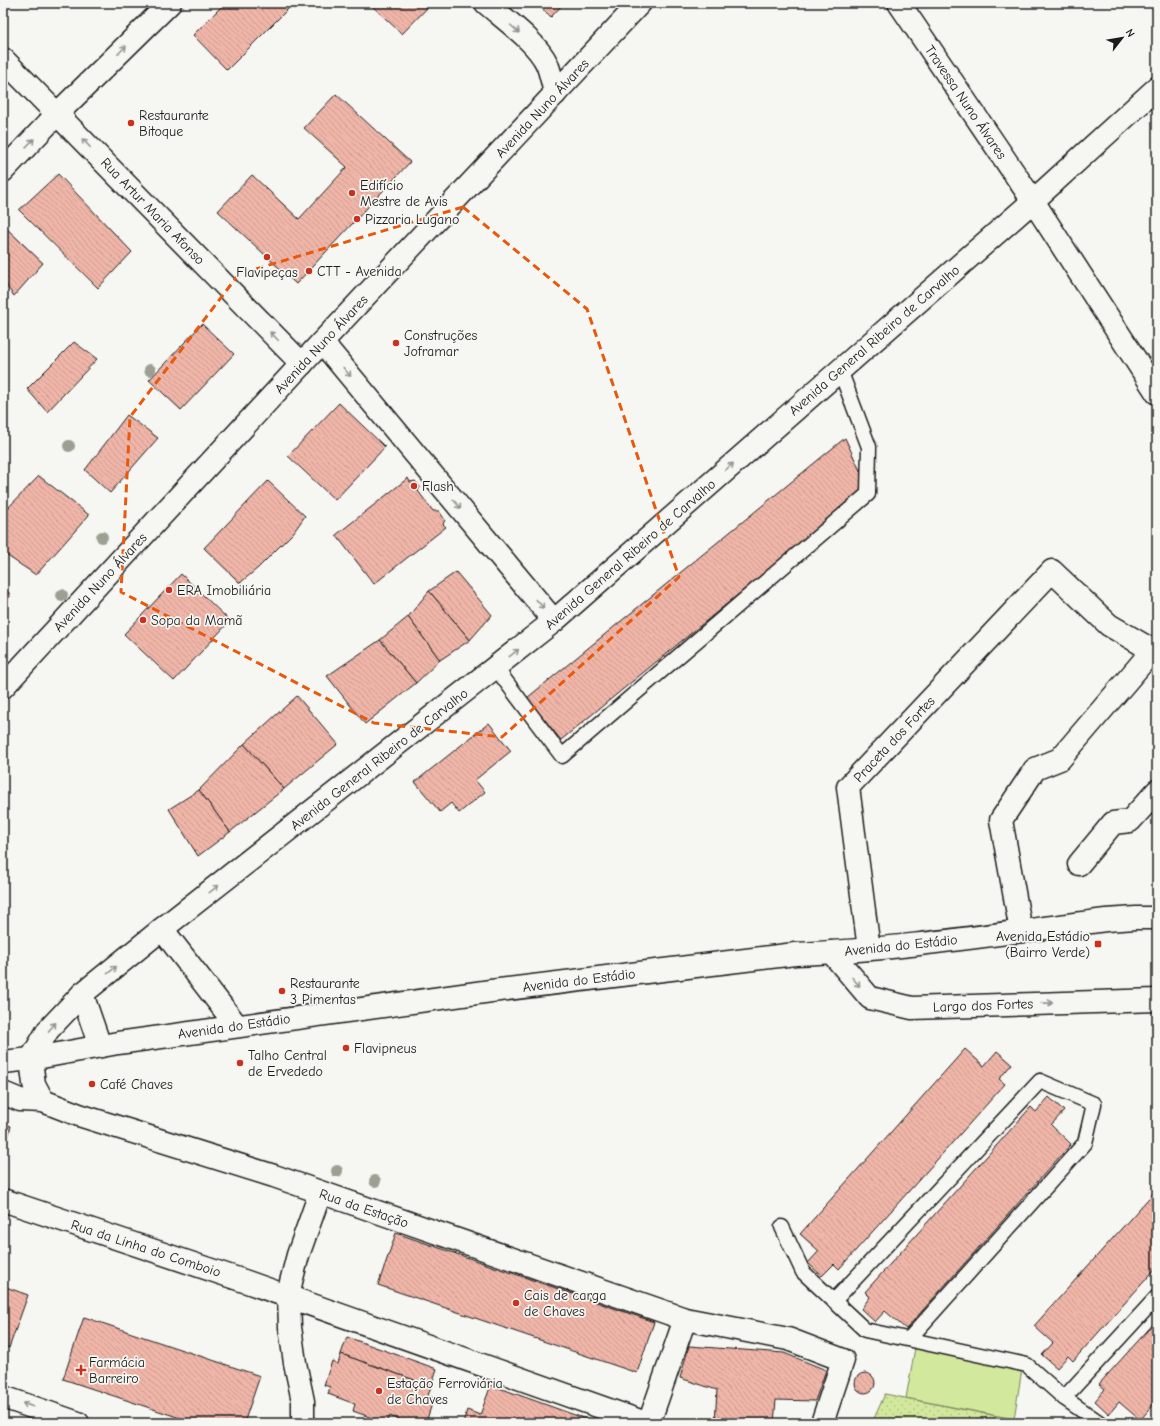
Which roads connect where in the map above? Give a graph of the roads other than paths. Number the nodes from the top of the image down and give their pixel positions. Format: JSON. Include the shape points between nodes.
{"nodes":[{"id":1,"x":170,"y":3,"type":"edge"},
{"id":2,"x":486,"y":3,"type":"edge"},
{"id":3,"x":640,"y":3,"type":"edge"},
{"id":4,"x":899,"y":3,"type":"edge"},
{"id":5,"x":3,"y":59,"type":"edge"},
{"id":6,"x":1157,"y":88,"type":"edge"},
{"id":7,"x":555,"y":94,"type":"junction"},
{"id":8,"x":58,"y":114,"type":"junction"},
{"id":9,"x":3,"y":171,"type":"edge"},
{"id":10,"x":1033,"y":201,"type":"junction"},
{"id":11,"x":322,"y":342,"type":"junction"},
{"id":12,"x":302,"y":364,"type":"junction"},
{"id":13,"x":840,"y":370,"type":"junction"},
{"id":14,"x":1157,"y":393,"type":"edge"},
{"id":15,"x":554,"y":621,"type":"junction"},
{"id":16,"x":1155,"y":651,"type":"edge"},
{"id":17,"x":495,"y":667,"type":"junction"},
{"id":18,"x":3,"y":687,"type":"edge"},
{"id":19,"x":1157,"y":791,"type":"edge"},
{"id":20,"x":1079,"y":864,"type":"dead end"},
{"id":21,"x":1157,"y":918,"type":"edge"},
{"id":22,"x":162,"y":929,"type":"junction"},
{"id":23,"x":1021,"y":931,"type":"junction"},
{"id":24,"x":869,"y":949,"type":"junction"},
{"id":25,"x":831,"y":952,"type":"junction"},
{"id":26,"x":82,"y":994,"type":"junction"},
{"id":27,"x":1157,"y":1000,"type":"edge"},
{"id":28,"x":237,"y":1026,"type":"junction"},
{"id":29,"x":100,"y":1046,"type":"junction"},
{"id":30,"x":31,"y":1059,"type":"junction"},
{"id":31,"x":3,"y":1062,"type":"edge"},
{"id":32,"x":3,"y":1093,"type":"edge"},
{"id":33,"x":43,"y":1101,"type":"junction"},
{"id":34,"x":320,"y":1192,"type":"junction"},
{"id":35,"x":5,"y":1201,"type":"edge"},
{"id":36,"x":782,"y":1227,"type":"dead end"},
{"id":37,"x":289,"y":1296,"type":"junction"},
{"id":38,"x":1157,"y":1297,"type":"edge"},
{"id":39,"x":834,"y":1301,"type":"junction"},
{"id":40,"x":685,"y":1319,"type":"junction"},
{"id":41,"x":909,"y":1339,"type":"junction"},
{"id":42,"x":3,"y":1397,"type":"edge"},
{"id":43,"x":1064,"y":1398,"type":"junction"},
{"id":44,"x":303,"y":1401,"type":"junction"},
{"id":45,"x":78,"y":1423,"type":"edge"},
{"id":46,"x":302,"y":1423,"type":"edge"},
{"id":47,"x":318,"y":1423,"type":"edge"},
{"id":48,"x":646,"y":1423,"type":"edge"},
{"id":49,"x":649,"y":1423,"type":"edge"},
{"id":50,"x":822,"y":1423,"type":"edge"},
{"id":51,"x":1100,"y":1423,"type":"edge"}],
"edges":[{"from":8,"to":1,"type":"street","one_way":true},
{"from":2,"to":7,"type":"street","one_way":true,"via":[[542,55]]},
{"from":3,"to":7,"type":"street","name":"Avenida Nuno Álvares"},
{"from":4,"to":10,"type":"street","name":"Travessa Nuno Álvares"},
{"from":5,"to":8,"type":"street","name":"Rua Artur Maria Afonso"},
{"from":6,"to":10,"type":"street","name":"Avenida General Ribeiro de Carvalho"},
{"from":7,"to":11,"type":"street","name":"Avenida Nuno Álvares"},
{"from":9,"to":8,"type":"street","one_way":true},
{"from":12,"to":8,"type":"street","name":"Rua Artur Maria Afonso","one_way":true},
{"from":10,"to":13,"type":"street","name":"Avenida General Ribeiro de Carvalho"},
{"from":10,"to":14,"type":"street","name":"Travessa Nuno Álvares"},
{"from":11,"to":12,"type":"street","name":"Avenida Nuno Álvares"},
{"from":11,"to":15,"type":"street","one_way":true},
{"from":12,"to":18,"type":"street","name":"Avenida Nuno Álvares"},
{"from":15,"to":13,"type":"street","name":"Avenida General Ribeiro de Carvalho","one_way":true},
{"from":13,"to":17,"type":"lane","via":[[869,447],[868,494],[562,756]]},
{"from":17,"to":15,"type":"street","name":"Avenida General Ribeiro de Carvalho","one_way":true},
{"from":16,"to":23,"type":"street","via":[[1060,759],[1035,769],[1001,820]]},
{"from":16,"to":24,"type":"street","name":"Praceta dos Fortes","via":[[1109,626],[1052,571],[848,787]]},
{"from":22,"to":17,"type":"street","name":"Avenida General Ribeiro de Carvalho","one_way":true},
{"from":19,"to":20,"type":"street","via":[[1130,821],[1113,823]]},
{"from":21,"to":23,"type":"street","name":"Avenida do Estádio","via":[[1106,920]]},
{"from":26,"to":22,"type":"street","name":"Avenida General Ribeiro de Carvalho","one_way":true},
{"from":22,"to":28,"type":"street"},
{"from":23,"to":24,"type":"street","name":"Avenida do Estádio"},
{"from":24,"to":25,"type":"street","name":"Avenida do Estádio"},
{"from":25,"to":27,"type":"street","name":"Largo dos Fortes","one_way":true,"via":[[870,998],[912,1008]]},
{"from":25,"to":28,"type":"street","name":"Avenida do Estádio","via":[[795,954],[491,991]]},
{"from":26,"to":29,"type":"street"},
{"from":30,"to":26,"type":"street","name":"Avenida General Ribeiro de Carvalho","one_way":true,"via":[[48,1030]]},
{"from":28,"to":29,"type":"street","name":"Avenida do Estádio"},
{"from":29,"to":30,"type":"street","name":"Avenida do Estádio"},
{"from":30,"to":31,"type":"street","name":"Avenida do Estádio"},
{"from":30,"to":33,"type":"street","via":[[34,1084]]},
{"from":32,"to":33,"type":"street","name":"Rua da Estação","via":[[20,1100]]},
{"from":33,"to":34,"type":"street","name":"Rua da Estação","via":[[79,1115]]},
{"from":34,"to":37,"type":"street","via":[[298,1255]]},
{"from":34,"to":40,"type":"street","name":"Rua da Estação"},
{"from":35,"to":37,"type":"street","name":"Rua da Linha do Comboio"},
{"from":36,"to":39,"type":"lane","via":[[803,1272]]},
{"from":37,"to":44,"type":"street","via":[[291,1333]]},
{"from":37,"to":48,"type":"street","name":"Rua da Linha do Comboio"},
{"from":38,"to":43,"type":"lane"},
{"from":39,"to":41,"type":"lane","via":[[865,1330]]},
{"from":39,"to":41,"type":"lane","via":[[1040,1081],[1094,1104],[1085,1143]]},
{"from":40,"to":49,"type":"street"},
{"from":40,"to":50,"type":"street","name":"Rua da Estação","via":[[788,1339],[842,1360]]},
{"from":41,"to":43,"type":"lane","via":[[1027,1365]]},
{"from":45,"to":42,"type":"street","one_way":true},
{"from":43,"to":51,"type":"lane"},
{"from":44,"to":46,"type":"street"},
{"from":44,"to":47,"type":"street"}]}
